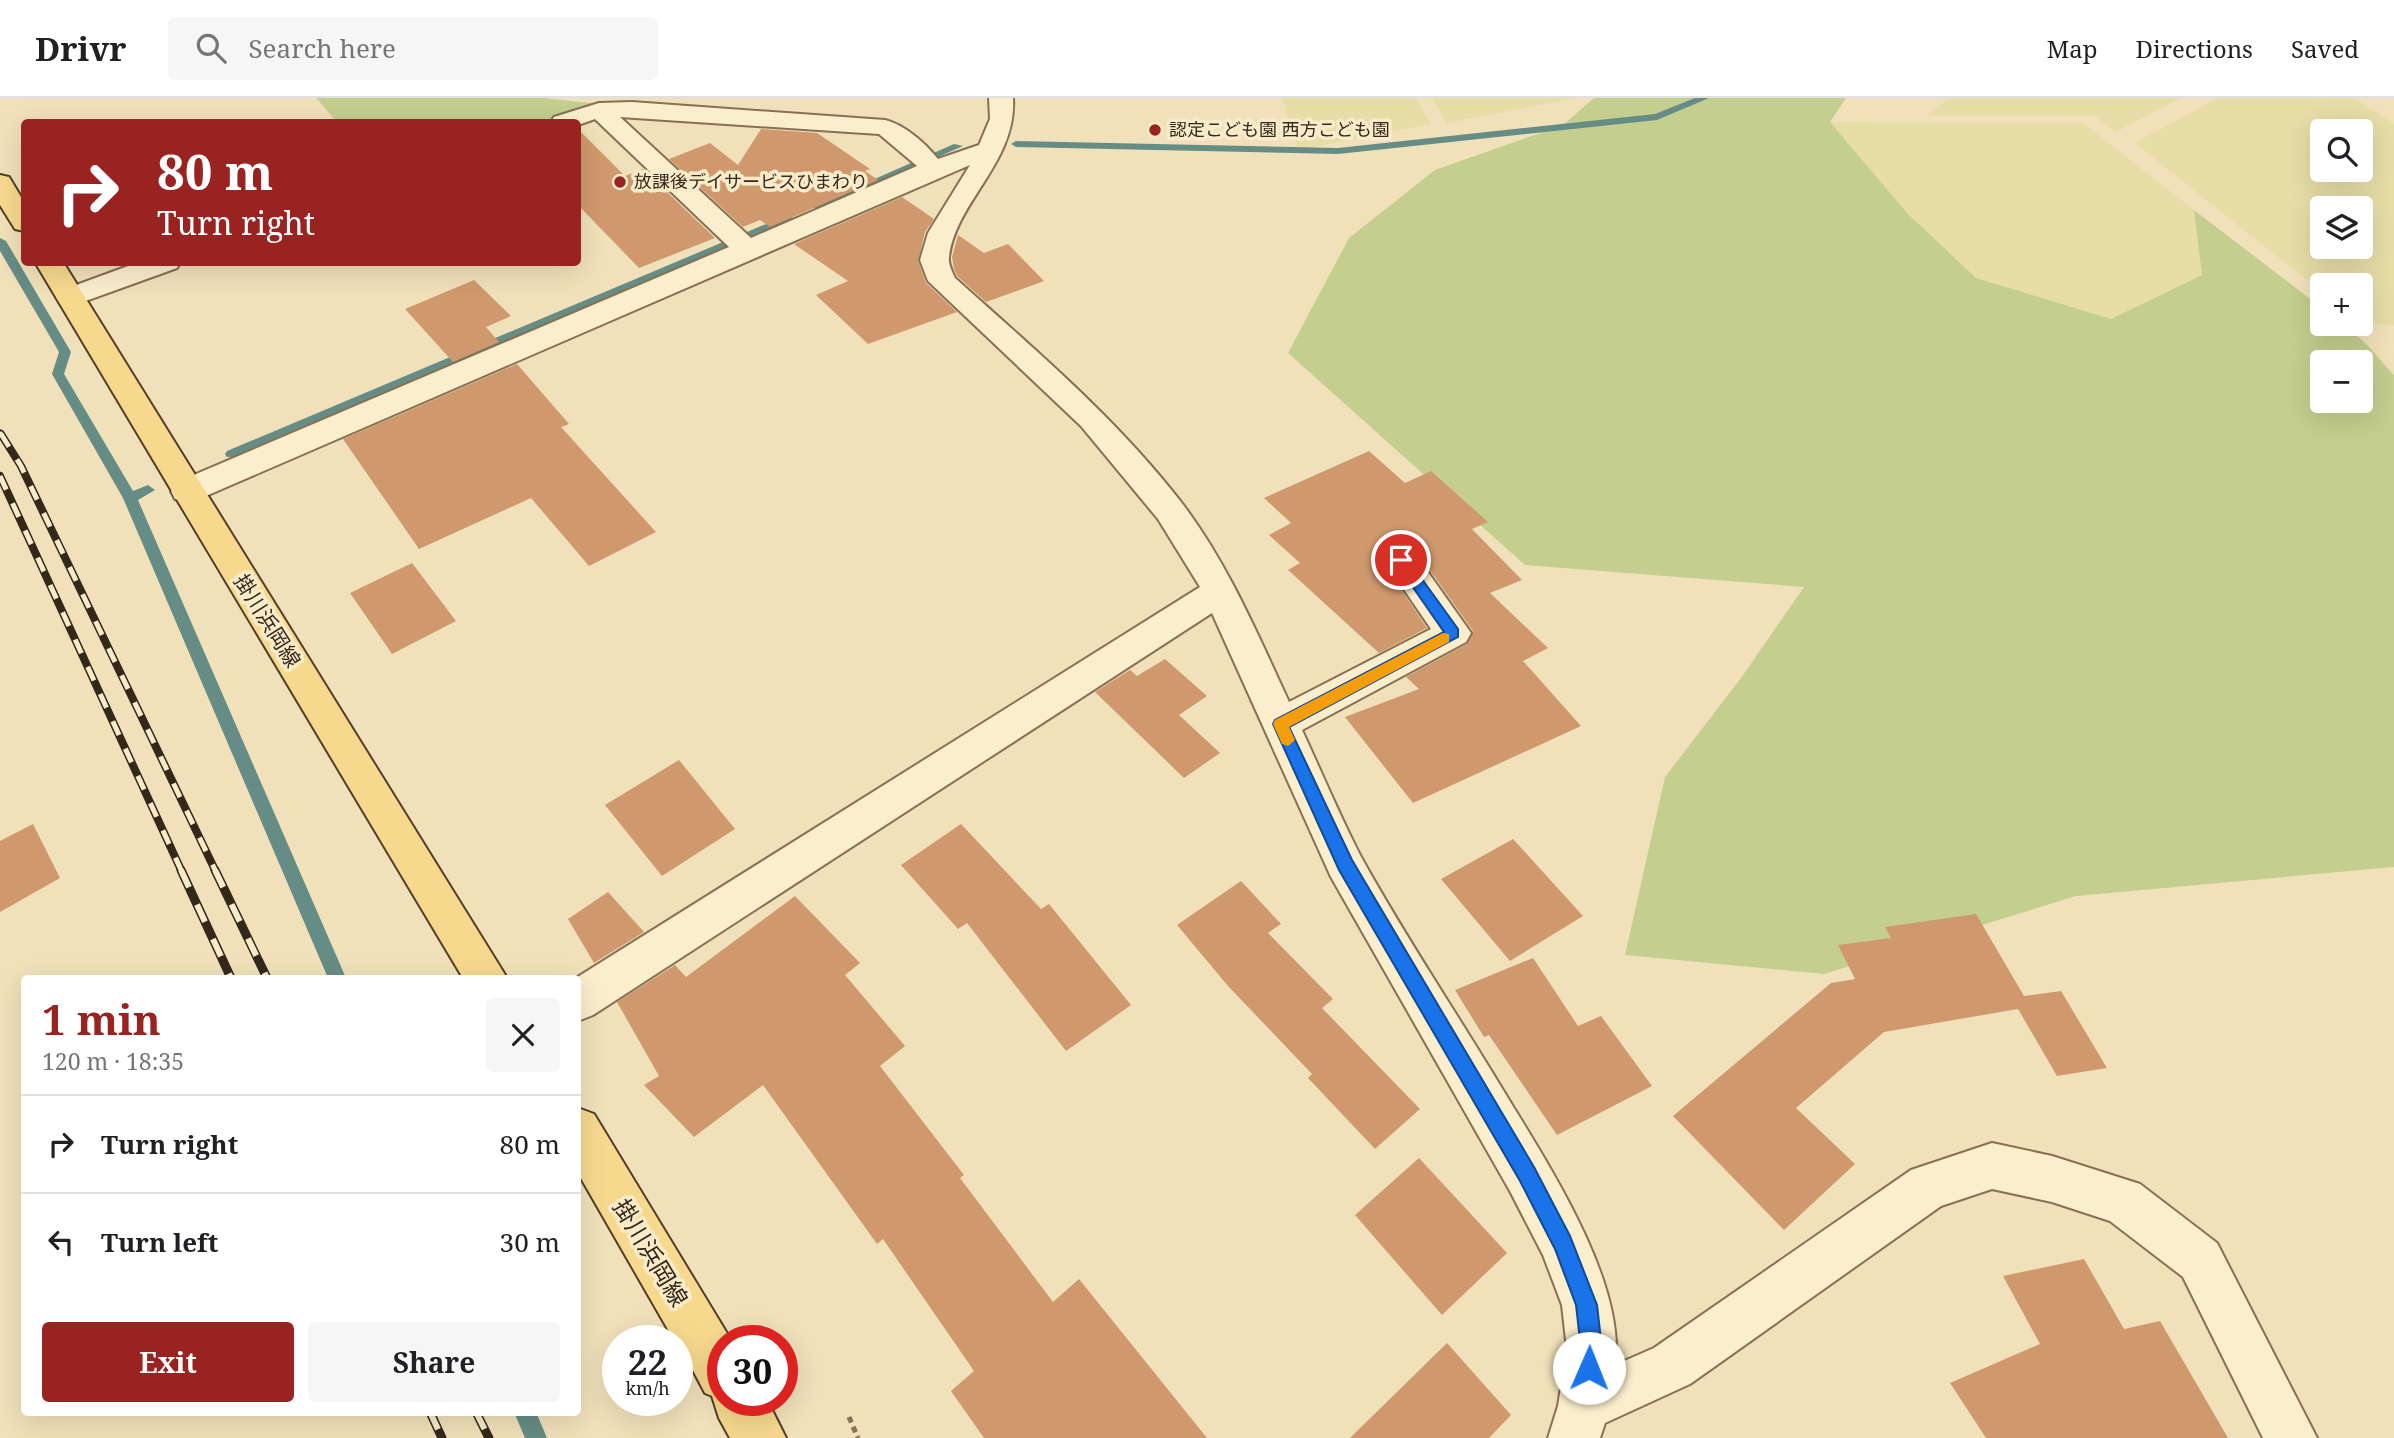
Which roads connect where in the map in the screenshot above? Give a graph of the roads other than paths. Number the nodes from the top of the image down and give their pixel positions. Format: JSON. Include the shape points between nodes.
{"nodes":[{"id":1,"x":1001,"y":98,"type":"edge"},
{"id":2,"x":599,"y":110,"type":"junction"},
{"id":3,"x":571,"y":119,"type":"edge"},
{"id":4,"x":988,"y":150,"type":"junction"},
{"id":5,"x":928,"y":164,"type":"junction"},
{"id":6,"x":0,"y":183,"type":"edge"},
{"id":7,"x":21,"y":218,"type":"edge"},
{"id":8,"x":740,"y":243,"type":"junction"},
{"id":9,"x":51,"y":266,"type":"edge"},
{"id":10,"x":156,"y":266,"type":"edge"},
{"id":11,"x":70,"y":297,"type":"junction"},
{"id":12,"x":187,"y":491,"type":"junction"},
{"id":13,"x":1401,"y":560,"type":"dead end"},
{"id":14,"x":1220,"y":591,"type":"junction"},
{"id":15,"x":1280,"y":724,"type":"junction"},
{"id":16,"x":484,"y":975,"type":"edge"},
{"id":17,"x":581,"y":999,"type":"edge"},
{"id":18,"x":581,"y":1135,"type":"edge"},
{"id":19,"x":707,"y":1348,"type":"edge"},
{"id":20,"x":747,"y":1416,"type":"edge"},
{"id":21,"x":1579,"y":1422,"type":"edge"},
{"id":22,"x":760,"y":1438,"type":"edge"},
{"id":23,"x":2291,"y":1438,"type":"edge"}],
"edges":[{"from":1,"to":4,"type":"street","via":[[1002,119]]},
{"from":2,"to":3,"type":"street"},
{"from":2,"to":5,"type":"street","via":[[885,127]]},
{"from":2,"to":8,"type":"street"},
{"from":4,"to":5,"type":"street"},
{"from":4,"to":14,"type":"street","via":[[984,165],[942,233],[934,260],[942,281],[1092,419],[1170,511]]},
{"from":5,"to":8,"type":"street"},
{"from":6,"to":7,"type":"main road"},
{"from":8,"to":12,"type":"street"},
{"from":9,"to":11,"type":"main road","name":"掛川浜岡線"},
{"from":10,"to":11,"type":"street"},
{"from":11,"to":12,"type":"main road","name":"掛川浜岡線"},
{"from":12,"to":16,"type":"main road","name":"掛川浜岡線"},
{"from":13,"to":15,"type":"street","via":[[1453,633]]},
{"from":14,"to":15,"type":"street"},
{"from":14,"to":17,"type":"street"},
{"from":15,"to":21,"type":"street","via":[[1345,865],[1563,1243],[1587,1305],[1592,1349]]},
{"from":18,"to":19,"type":"main road","name":"掛川浜岡線"},
{"from":20,"to":22,"type":"main road"},
{"from":21,"to":23,"type":"street","via":[[1672,1366],[1928,1187],[1992,1166],[2052,1178],[2123,1201],[2200,1260]]}]}
